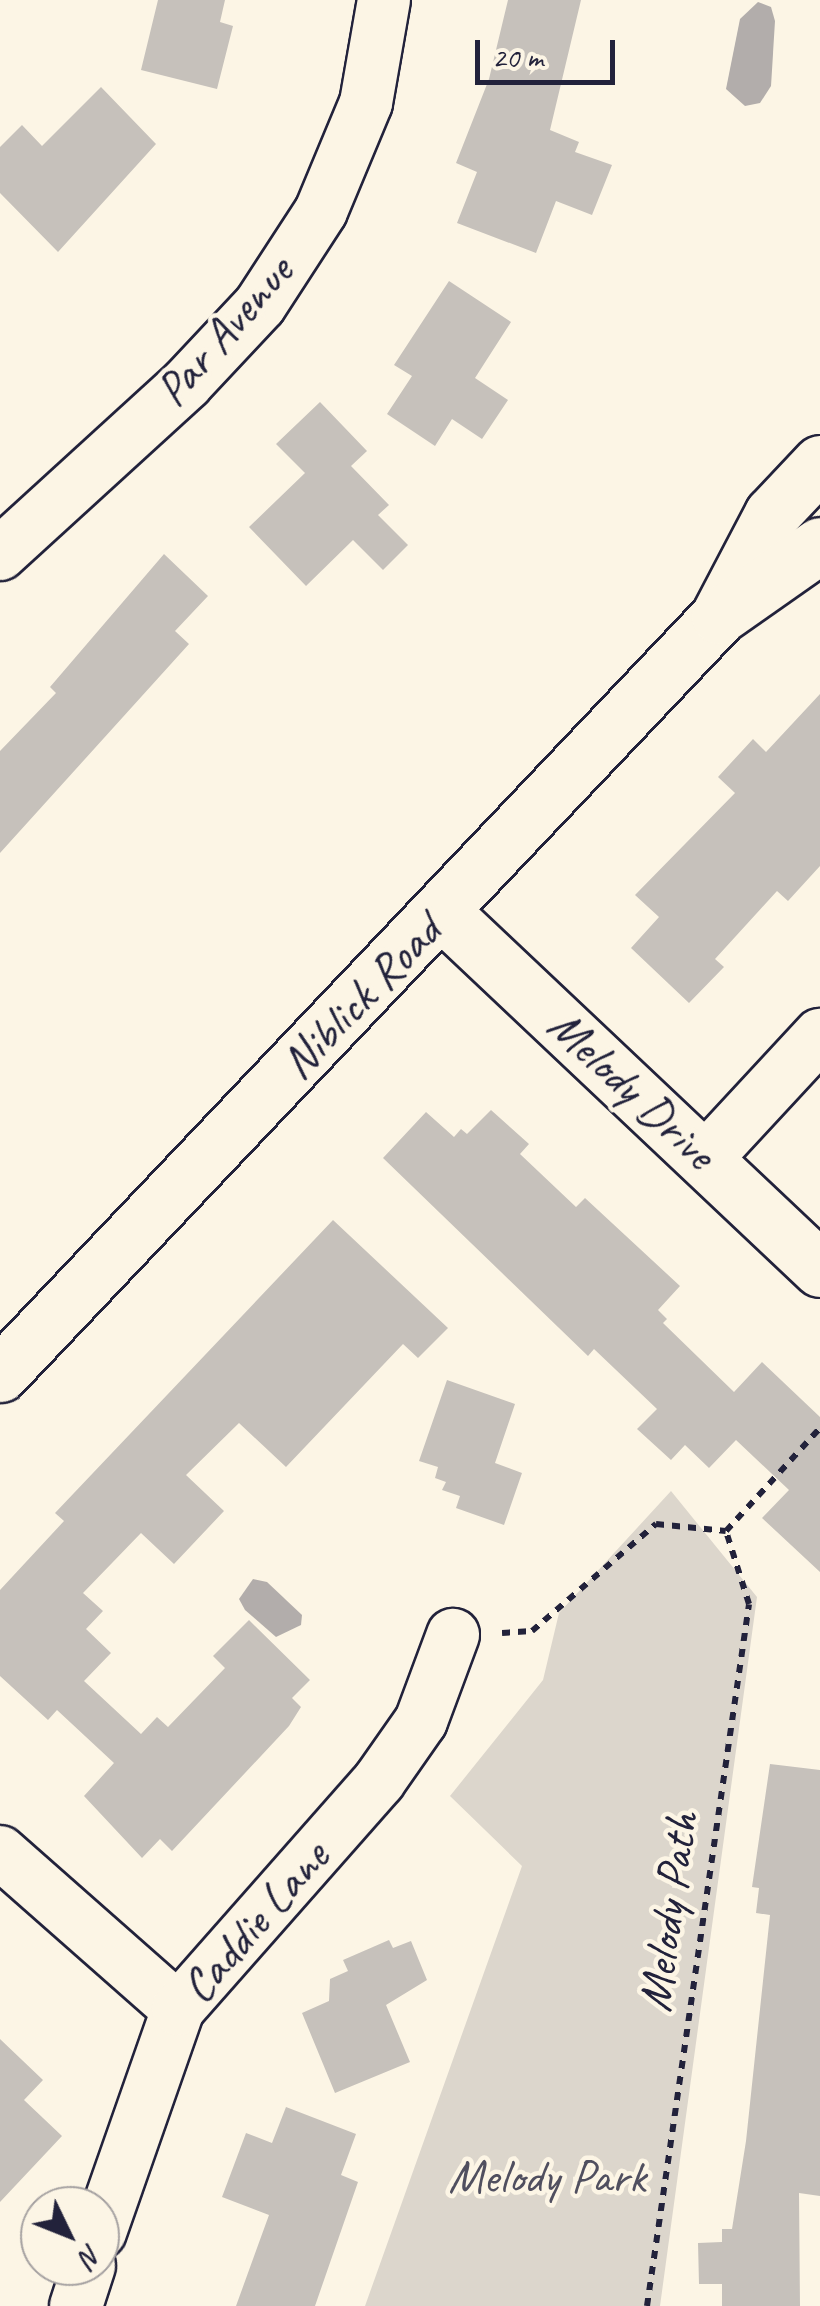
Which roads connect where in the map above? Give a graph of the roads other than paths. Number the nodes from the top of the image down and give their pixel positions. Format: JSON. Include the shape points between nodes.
{"nodes":[{"id":1,"x":384,"y":0,"type":"edge"},
{"id":2,"x":820,"y":462,"type":"edge"},
{"id":3,"x":820,"y":544,"type":"edge"},
{"id":4,"x":0,"y":554,"type":"edge"},
{"id":5,"x":718,"y":616,"type":"junction"},
{"id":6,"x":442,"y":912,"type":"junction"},
{"id":7,"x":820,"y":1035,"type":"edge"},
{"id":8,"x":706,"y":1158,"type":"junction"},
{"id":9,"x":820,"y":1269,"type":"edge"},
{"id":10,"x":0,"y":1374,"type":"edge"},
{"id":11,"x":453,"y":1635,"type":"road end"},
{"id":12,"x":0,"y":1852,"type":"edge"},
{"id":13,"x":178,"y":2009,"type":"junction"},
{"id":14,"x":116,"y":2186,"type":"edge"}],
"edges":[{"from":1,"to":4,"type":"street","name":"Par Avenue","via":[[358,121],[321,211],[260,304],[186,384]]},
{"from":2,"to":5,"type":"main road","name":"Niblick Road","via":[[772,514]]},
{"from":3,"to":5,"type":"main road","name":"Niblick Road"},
{"from":5,"to":6,"type":"main road","name":"Niblick Road"},
{"from":6,"to":8,"type":"main road","name":"Melody Drive"},
{"from":6,"to":10,"type":"main road","name":"Niblick Road"},
{"from":7,"to":8,"type":"street"},
{"from":8,"to":9,"type":"main road","name":"Melody Drive"},
{"from":11,"to":13,"type":"street","name":"Caddie Lane","via":[[422,1720],[379,1781]]},
{"from":12,"to":13,"type":"street"},
{"from":13,"to":14,"type":"street","name":"Caddie Lane"}]}
